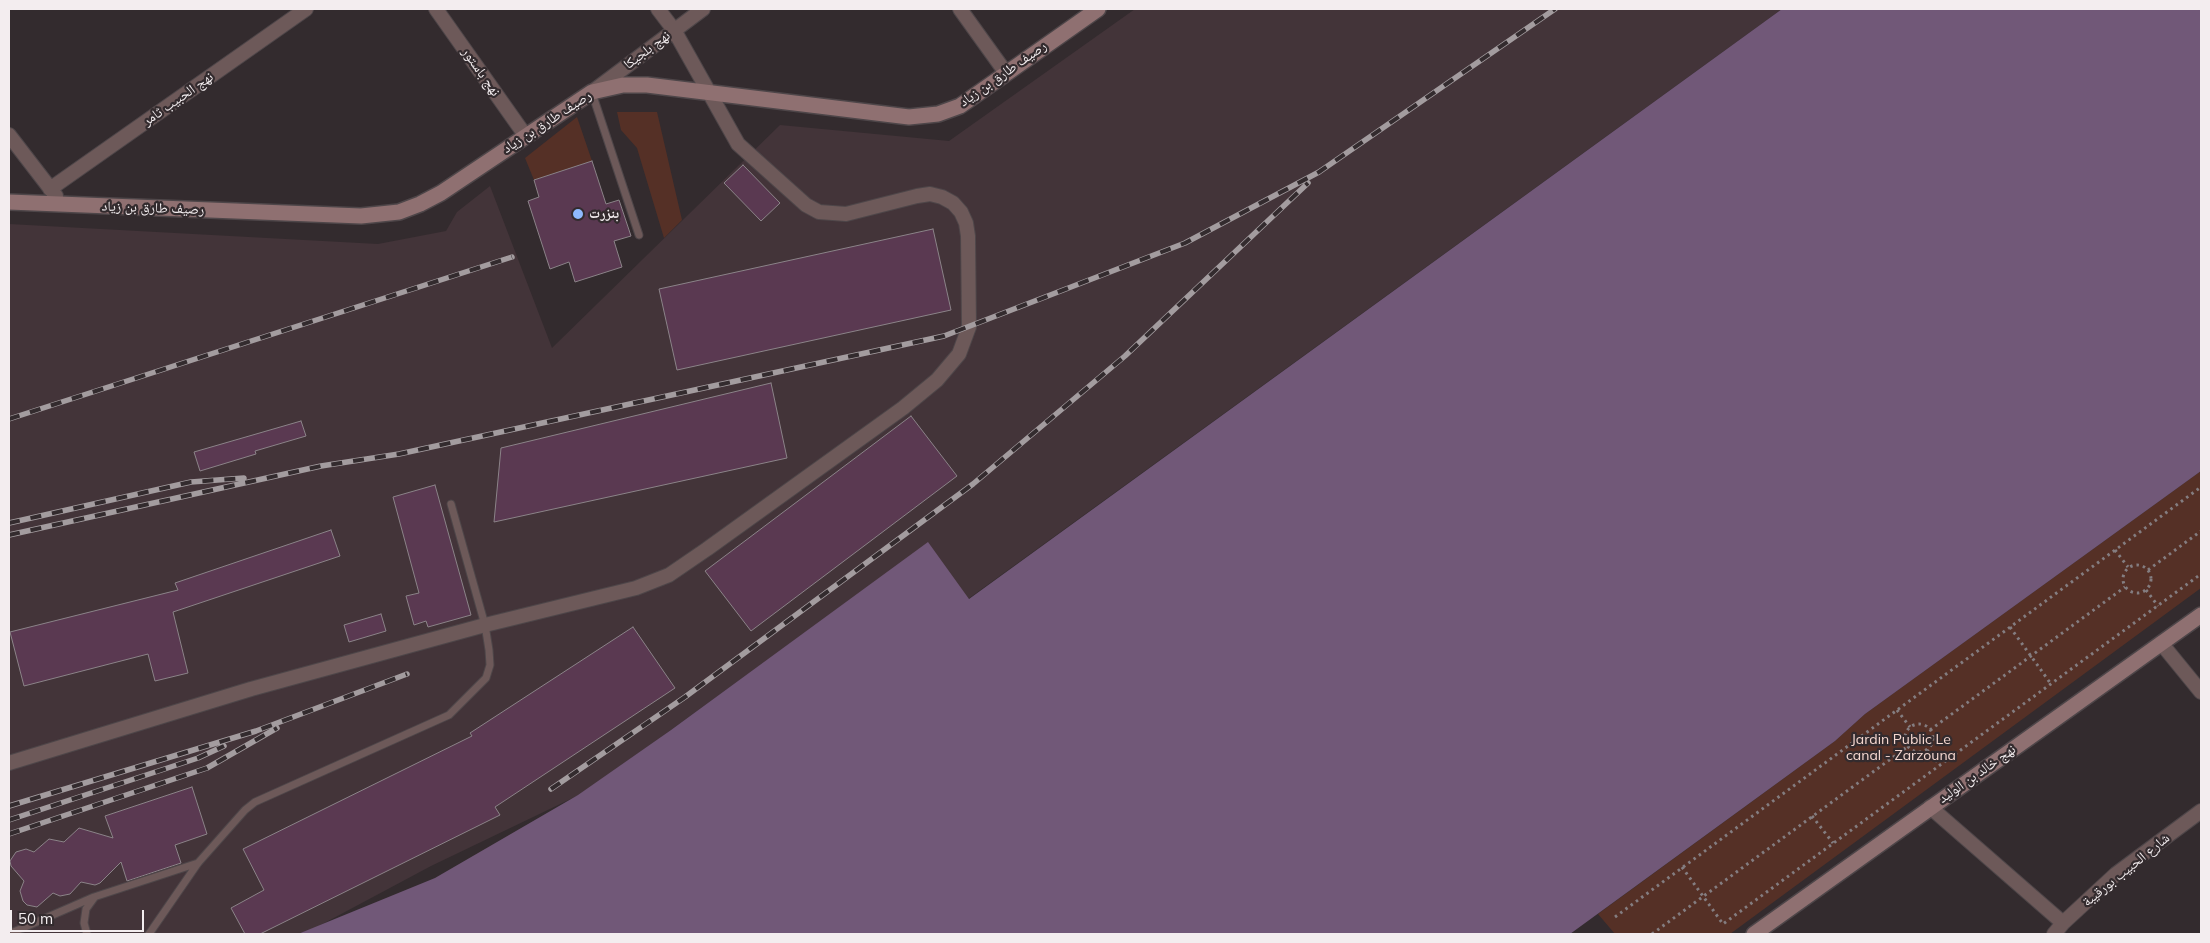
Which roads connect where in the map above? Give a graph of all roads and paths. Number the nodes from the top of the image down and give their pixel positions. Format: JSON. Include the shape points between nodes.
{"nodes":[{"id":1,"x":306,"y":9,"type":"edge"},
{"id":2,"x":436,"y":9,"type":"edge"},
{"id":3,"x":658,"y":9,"type":"edge"},
{"id":4,"x":703,"y":9,"type":"edge"},
{"id":5,"x":960,"y":9,"type":"edge"},
{"id":6,"x":1098,"y":9,"type":"edge"},
{"id":7,"x":674,"y":30,"type":"junction"},
{"id":8,"x":1006,"y":73,"type":"junction"},
{"id":9,"x":710,"y":91,"type":"junction"},
{"id":10,"x":592,"y":92,"type":"junction"},
{"id":11,"x":9,"y":135,"type":"edge"},
{"id":12,"x":525,"y":136,"type":"junction"},
{"id":13,"x":50,"y":189,"type":"junction"},
{"id":14,"x":9,"y":202,"type":"edge"},
{"id":15,"x":63,"y":204,"type":"junction"},
{"id":16,"x":639,"y":235,"type":"dead end"},
{"id":17,"x":2201,"y":487,"type":"edge"},
{"id":18,"x":451,"y":504,"type":"dead end"},
{"id":19,"x":2201,"y":531,"type":"edge"},
{"id":20,"x":2115,"y":550,"type":"junction"},
{"id":21,"x":2128,"y":567,"type":"junction"},
{"id":22,"x":2148,"y":570,"type":"junction"},
{"id":23,"x":2201,"y":574,"type":"edge"},
{"id":24,"x":2125,"y":587,"type":"junction"},
{"id":25,"x":2146,"y":590,"type":"junction"},
{"id":26,"x":2158,"y":606,"type":"junction"},
{"id":27,"x":2201,"y":615,"type":"edge"},
{"id":28,"x":485,"y":625,"type":"junction"},
{"id":29,"x":2010,"y":627,"type":"junction"},
{"id":30,"x":2160,"y":643,"type":"junction"},
{"id":31,"x":2031,"y":656,"type":"junction"},
{"id":32,"x":2051,"y":684,"type":"junction"},
{"id":33,"x":2201,"y":692,"type":"edge"},
{"id":34,"x":1897,"y":710,"type":"junction"},
{"id":35,"x":1910,"y":727,"type":"junction"},
{"id":36,"x":1930,"y":730,"type":"junction"},
{"id":37,"x":1907,"y":746,"type":"junction"},
{"id":38,"x":1927,"y":750,"type":"junction"},
{"id":39,"x":9,"y":763,"type":"edge"},
{"id":40,"x":1940,"y":766,"type":"junction"},
{"id":41,"x":1930,"y":807,"type":"junction"},
{"id":42,"x":2201,"y":811,"type":"edge"},
{"id":43,"x":1812,"y":816,"type":"junction"},
{"id":44,"x":1833,"y":843,"type":"junction"},
{"id":45,"x":198,"y":863,"type":"junction"},
{"id":46,"x":1682,"y":867,"type":"junction"},
{"id":47,"x":1703,"y":896,"type":"junction"},
{"id":48,"x":94,"y":897,"type":"junction"},
{"id":49,"x":1615,"y":917,"type":"dead end"},
{"id":50,"x":2058,"y":928,"type":"edge"},
{"id":51,"x":9,"y":934,"type":"edge"},
{"id":52,"x":88,"y":934,"type":"edge"},
{"id":53,"x":149,"y":934,"type":"edge"},
{"id":54,"x":1652,"y":934,"type":"edge"},
{"id":55,"x":1754,"y":934,"type":"edge"}],
"edges":[{"from":1,"to":13,"type":"street","name":"نهج الحبيب ثامر"},
{"from":2,"to":12,"type":"street","name":"نهج باستور"},
{"from":3,"to":7,"type":"street"},
{"from":4,"to":7,"type":"street","name":"نهج بلجيكا"},
{"from":5,"to":8,"type":"street"},
{"from":6,"to":8,"type":"main road","name":"رصيف طارق بن زياد"},
{"from":7,"to":9,"type":"street"},
{"from":7,"to":10,"type":"street","name":"نهج بلجيكا"},
{"from":8,"to":9,"type":"main road","name":"رصيف طارق بن زياد","via":[[960,106],[938,114],[909,117]]},
{"from":9,"to":10,"type":"main road","name":"رصيف طارق بن زياد","via":[[623,84]]},
{"from":9,"to":28,"type":"street","via":[[744,150],[806,205],[819,212],[846,214],[930,194],[942,197],[957,207],[966,223],[968,236],[969,327],[959,354],[937,380],[903,408],[669,574],[628,590]]},
{"from":10,"to":12,"type":"main road","name":"رصيف طارق بن زياد"},
{"from":10,"to":16,"type":"lane"},
{"from":11,"to":13,"type":"street"},
{"from":12,"to":15,"type":"main road","name":"رصيف طارق بن زياد","via":[[441,193],[413,207],[380,215]]},
{"from":13,"to":15,"type":"street"},
{"from":14,"to":15,"type":"main road","name":"رصيف طارق بن زياد"},
{"from":17,"to":20,"type":"path"},
{"from":18,"to":28,"type":"lane"},
{"from":19,"to":22,"type":"path"},
{"from":20,"to":21,"type":"path"},
{"from":20,"to":29,"type":"path"},
{"from":21,"to":22,"type":"path","via":[[2140,565]]},
{"from":21,"to":24,"type":"path","via":[[2122,578]]},
{"from":22,"to":25,"type":"path","via":[[2151,579]]},
{"from":23,"to":26,"type":"path"},
{"from":24,"to":25,"type":"path","via":[[2137,593]]},
{"from":24,"to":31,"type":"path"},
{"from":25,"to":26,"type":"path"},
{"from":26,"to":32,"type":"path"},
{"from":27,"to":30,"type":"main road","name":"نهج خالد بن الوليد"},
{"from":28,"to":39,"type":"street","via":[[250,689]]},
{"from":28,"to":45,"type":"lane","via":[[490,665],[486,678],[449,715],[255,802]]},
{"from":29,"to":31,"type":"path"},
{"from":29,"to":34,"type":"path"},
{"from":30,"to":33,"type":"street"},
{"from":30,"to":41,"type":"main road","name":"نهج خالد بن الوليد"},
{"from":31,"to":32,"type":"path"},
{"from":31,"to":36,"type":"path"},
{"from":32,"to":40,"type":"path"},
{"from":34,"to":35,"type":"path"},
{"from":34,"to":46,"type":"path"},
{"from":35,"to":36,"type":"path","via":[[1922,724]]},
{"from":35,"to":37,"type":"path","via":[[1904,737]]},
{"from":36,"to":38,"type":"path","via":[[1932,743]]},
{"from":37,"to":38,"type":"path","via":[[1914,752]]},
{"from":37,"to":43,"type":"path"},
{"from":38,"to":40,"type":"path"},
{"from":40,"to":44,"type":"path"},
{"from":41,"to":50,"type":"street"},
{"from":41,"to":55,"type":"main road","name":"نهج خالد بن الوليد"},
{"from":42,"to":50,"type":"street","name":"شارع الحبيب بورقيبة","via":[[2116,874]]},
{"from":43,"to":44,"type":"path"},
{"from":43,"to":47,"type":"path"},
{"from":44,"to":47,"type":"path","via":[[1724,924]]},
{"from":45,"to":48,"type":"lane"},
{"from":45,"to":53,"type":"lane"},
{"from":46,"to":47,"type":"path"},
{"from":46,"to":49,"type":"path"},
{"from":47,"to":54,"type":"path"},
{"from":48,"to":51,"type":"lane"},
{"from":48,"to":52,"type":"lane","via":[[86,909],[84,923]]}]}
